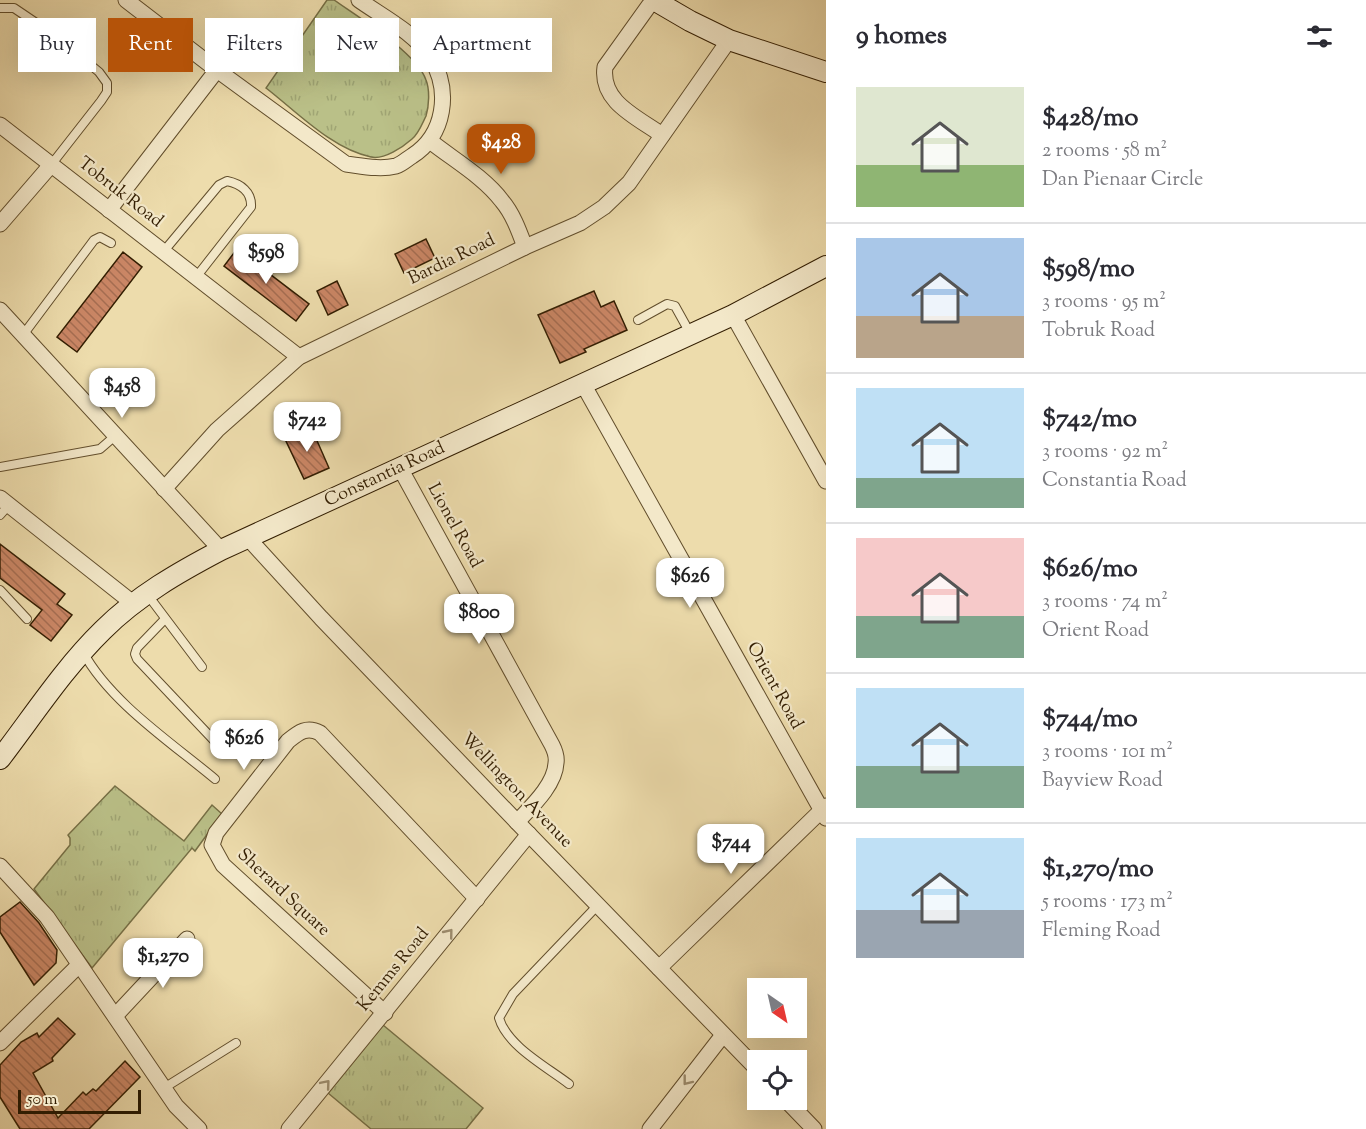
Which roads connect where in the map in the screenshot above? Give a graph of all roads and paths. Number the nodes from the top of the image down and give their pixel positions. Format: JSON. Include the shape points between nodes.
{"nodes":[{"id":1,"x":126,"y":0,"type":"edge"},
{"id":2,"x":359,"y":0,"type":"edge"},
{"id":3,"x":653,"y":0,"type":"edge"},
{"id":4,"x":0,"y":8,"type":"edge"},
{"id":5,"x":729,"y":40,"type":"junction"},
{"id":6,"x":205,"y":61,"type":"edge"},
{"id":7,"x":215,"y":72,"type":"edge"},
{"id":8,"x":220,"y":72,"type":"edge"},
{"id":9,"x":826,"y":72,"type":"edge"},
{"id":10,"x":0,"y":124,"type":"edge"},
{"id":11,"x":662,"y":135,"type":"junction"},
{"id":12,"x":430,"y":141,"type":"junction"},
{"id":13,"x":51,"y":165,"type":"junction"},
{"id":14,"x":109,"y":210,"type":"junction"},
{"id":15,"x":0,"y":224,"type":"edge"},
{"id":16,"x":111,"y":243,"type":"dead end"},
{"id":17,"x":525,"y":247,"type":"junction"},
{"id":18,"x":164,"y":251,"type":"junction"},
{"id":19,"x":826,"y":266,"type":"edge"},
{"id":20,"x":197,"y":276,"type":"junction"},
{"id":21,"x":0,"y":310,"type":"edge"},
{"id":22,"x":733,"y":315,"type":"junction"},
{"id":23,"x":638,"y":320,"type":"dead end"},
{"id":24,"x":691,"y":334,"type":"junction"},
{"id":25,"x":23,"y":335,"type":"junction"},
{"id":26,"x":299,"y":357,"type":"junction"},
{"id":27,"x":583,"y":384,"type":"junction"},
{"id":28,"x":115,"y":436,"type":"junction"},
{"id":29,"x":0,"y":467,"type":"edge"},
{"id":30,"x":400,"y":468,"type":"junction"},
{"id":31,"x":826,"y":482,"type":"edge"},
{"id":32,"x":164,"y":489,"type":"junction"},
{"id":33,"x":3,"y":506,"type":"edge"},
{"id":34,"x":248,"y":538,"type":"junction"},
{"id":35,"x":221,"y":550,"type":"junction"},
{"id":36,"x":0,"y":590,"type":"edge"},
{"id":37,"x":140,"y":599,"type":"junction"},
{"id":38,"x":27,"y":619,"type":"dead end"},
{"id":39,"x":165,"y":619,"type":"junction"},
{"id":40,"x":83,"y":652,"type":"junction"},
{"id":41,"x":202,"y":667,"type":"dead end"},
{"id":42,"x":223,"y":750,"type":"dead end"},
{"id":43,"x":0,"y":759,"type":"edge"},
{"id":44,"x":215,"y":779,"type":"dead end"},
{"id":45,"x":825,"y":811,"type":"edge"},
{"id":46,"x":517,"y":822,"type":"junction"},
{"id":47,"x":529,"y":834,"type":"junction"},
{"id":48,"x":0,"y":866,"type":"edge"},
{"id":49,"x":477,"y":899,"type":"junction"},
{"id":50,"x":598,"y":905,"type":"junction"},
{"id":51,"x":187,"y":939,"type":"dead end"},
{"id":52,"x":79,"y":965,"type":"junction"},
{"id":53,"x":659,"y":968,"type":"junction"},
{"id":54,"x":385,"y":1012,"type":"junction"},
{"id":55,"x":115,"y":1016,"type":"junction"},
{"id":56,"x":723,"y":1035,"type":"junction"},
{"id":57,"x":0,"y":1043,"type":"edge"},
{"id":58,"x":236,"y":1043,"type":"dead end"},
{"id":59,"x":747,"y":1059,"type":"edge"},
{"id":60,"x":569,"y":1084,"type":"dead end"},
{"id":61,"x":164,"y":1088,"type":"junction"},
{"id":62,"x":796,"y":1110,"type":"edge"},
{"id":63,"x":200,"y":1129,"type":"edge"},
{"id":64,"x":289,"y":1129,"type":"edge"},
{"id":65,"x":650,"y":1129,"type":"edge"},
{"id":66,"x":814,"y":1129,"type":"edge"}],
"edges":[{"from":1,"to":6,"type":"street"},
{"from":2,"to":12,"type":"street","via":[[415,40],[431,58],[440,79],[443,104]]},
{"from":3,"to":5,"type":"main road"},
{"from":3,"to":11,"type":"street","via":[[605,67],[604,76],[617,103]]},
{"from":4,"to":13,"type":"lane","name":"Tobruk Road","via":[[14,8],[54,35],[107,83],[101,102]]},
{"from":5,"to":9,"type":"main road"},
{"from":5,"to":11,"type":"street","name":"Bardia Road"},
{"from":7,"to":14,"type":"street"},
{"from":8,"to":12,"type":"street","via":[[346,164],[370,168],[398,165]]},
{"from":10,"to":13,"type":"street","name":"Tobruk Road"},
{"from":11,"to":17,"type":"street","name":"Bardia Road","via":[[629,183],[604,207],[580,223]]},
{"from":12,"to":17,"type":"street","via":[[503,202]]},
{"from":13,"to":14,"type":"street","name":"Tobruk Road"},
{"from":13,"to":15,"type":"street"},
{"from":14,"to":18,"type":"street","name":"Tobruk Road"},
{"from":16,"to":25,"type":"lane","via":[[100,237],[94,240]]},
{"from":17,"to":26,"type":"street","name":"Bardia Road"},
{"from":18,"to":20,"type":"street","name":"Tobruk Road"},
{"from":18,"to":20,"type":"lane","name":"Tobruk Road","via":[[219,185],[234,182],[248,192],[251,207]]},
{"from":19,"to":22,"type":"main road","name":"Constantia Road"},
{"from":20,"to":26,"type":"street","name":"Tobruk Road"},
{"from":21,"to":25,"type":"street"},
{"from":22,"to":24,"type":"main road","name":"Constantia Road"},
{"from":22,"to":31,"type":"street"},
{"from":23,"to":24,"type":"lane","via":[[672,304]]},
{"from":24,"to":27,"type":"main road","name":"Constantia Road"},
{"from":25,"to":28,"type":"street"},
{"from":26,"to":32,"type":"street","name":"Bardia Road","via":[[217,430]]},
{"from":27,"to":30,"type":"main road","name":"Constantia Road"},
{"from":27,"to":45,"type":"street","name":"Orient Road"},
{"from":28,"to":29,"type":"lane","via":[[100,449]]},
{"from":28,"to":32,"type":"street"},
{"from":30,"to":34,"type":"main road","name":"Constantia Road"},
{"from":30,"to":46,"type":"street","name":"Lionel Road","via":[[556,754],[548,784]]},
{"from":32,"to":35,"type":"street"},
{"from":33,"to":37,"type":"street"},
{"from":34,"to":35,"type":"main road","name":"Constantia Road"},
{"from":34,"to":46,"type":"street","name":"Wellington Avenue"},
{"from":35,"to":37,"type":"main road","name":"Constantia Road"},
{"from":36,"to":38,"type":"lane"},
{"from":37,"to":39,"type":"lane"},
{"from":37,"to":40,"type":"main road","name":"Constantia Road"},
{"from":39,"to":41,"type":"lane"},
{"from":39,"to":42,"type":"lane","via":[[135,654],[142,667]]},
{"from":40,"to":43,"type":"main road","name":"Constantia Road"},
{"from":40,"to":44,"type":"lane","via":[[95,672],[144,720]]},
{"from":45,"to":53,"type":"street"},
{"from":46,"to":47,"type":"street","name":"Wellington Avenue"},
{"from":47,"to":49,"type":"street","name":"Kemms Road"},
{"from":47,"to":50,"type":"street","name":"Wellington Avenue"},
{"from":48,"to":52,"type":"street","via":[[47,917]]},
{"from":54,"to":49,"type":"street","name":"Kemms Road","one_way":true},
{"from":49,"to":54,"type":"street","name":"Sherard Square","via":[[320,733],[303,730],[288,741],[216,834],[212,845],[223,865]]},
{"from":50,"to":53,"type":"street","name":"Wellington Avenue"},
{"from":50,"to":60,"type":"lane","via":[[513,994],[499,1018],[511,1040]]},
{"from":51,"to":55,"type":"street"},
{"from":52,"to":55,"type":"street"},
{"from":52,"to":57,"type":"street"},
{"from":53,"to":56,"type":"street","name":"Wellington Avenue"},
{"from":64,"to":54,"type":"street","name":"Kemms Road","one_way":true},
{"from":55,"to":61,"type":"street"},
{"from":56,"to":59,"type":"street","name":"Wellington Avenue"},
{"from":56,"to":65,"type":"street","one_way":true},
{"from":58,"to":61,"type":"lane"},
{"from":61,"to":63,"type":"street"},
{"from":62,"to":66,"type":"street"}]}
